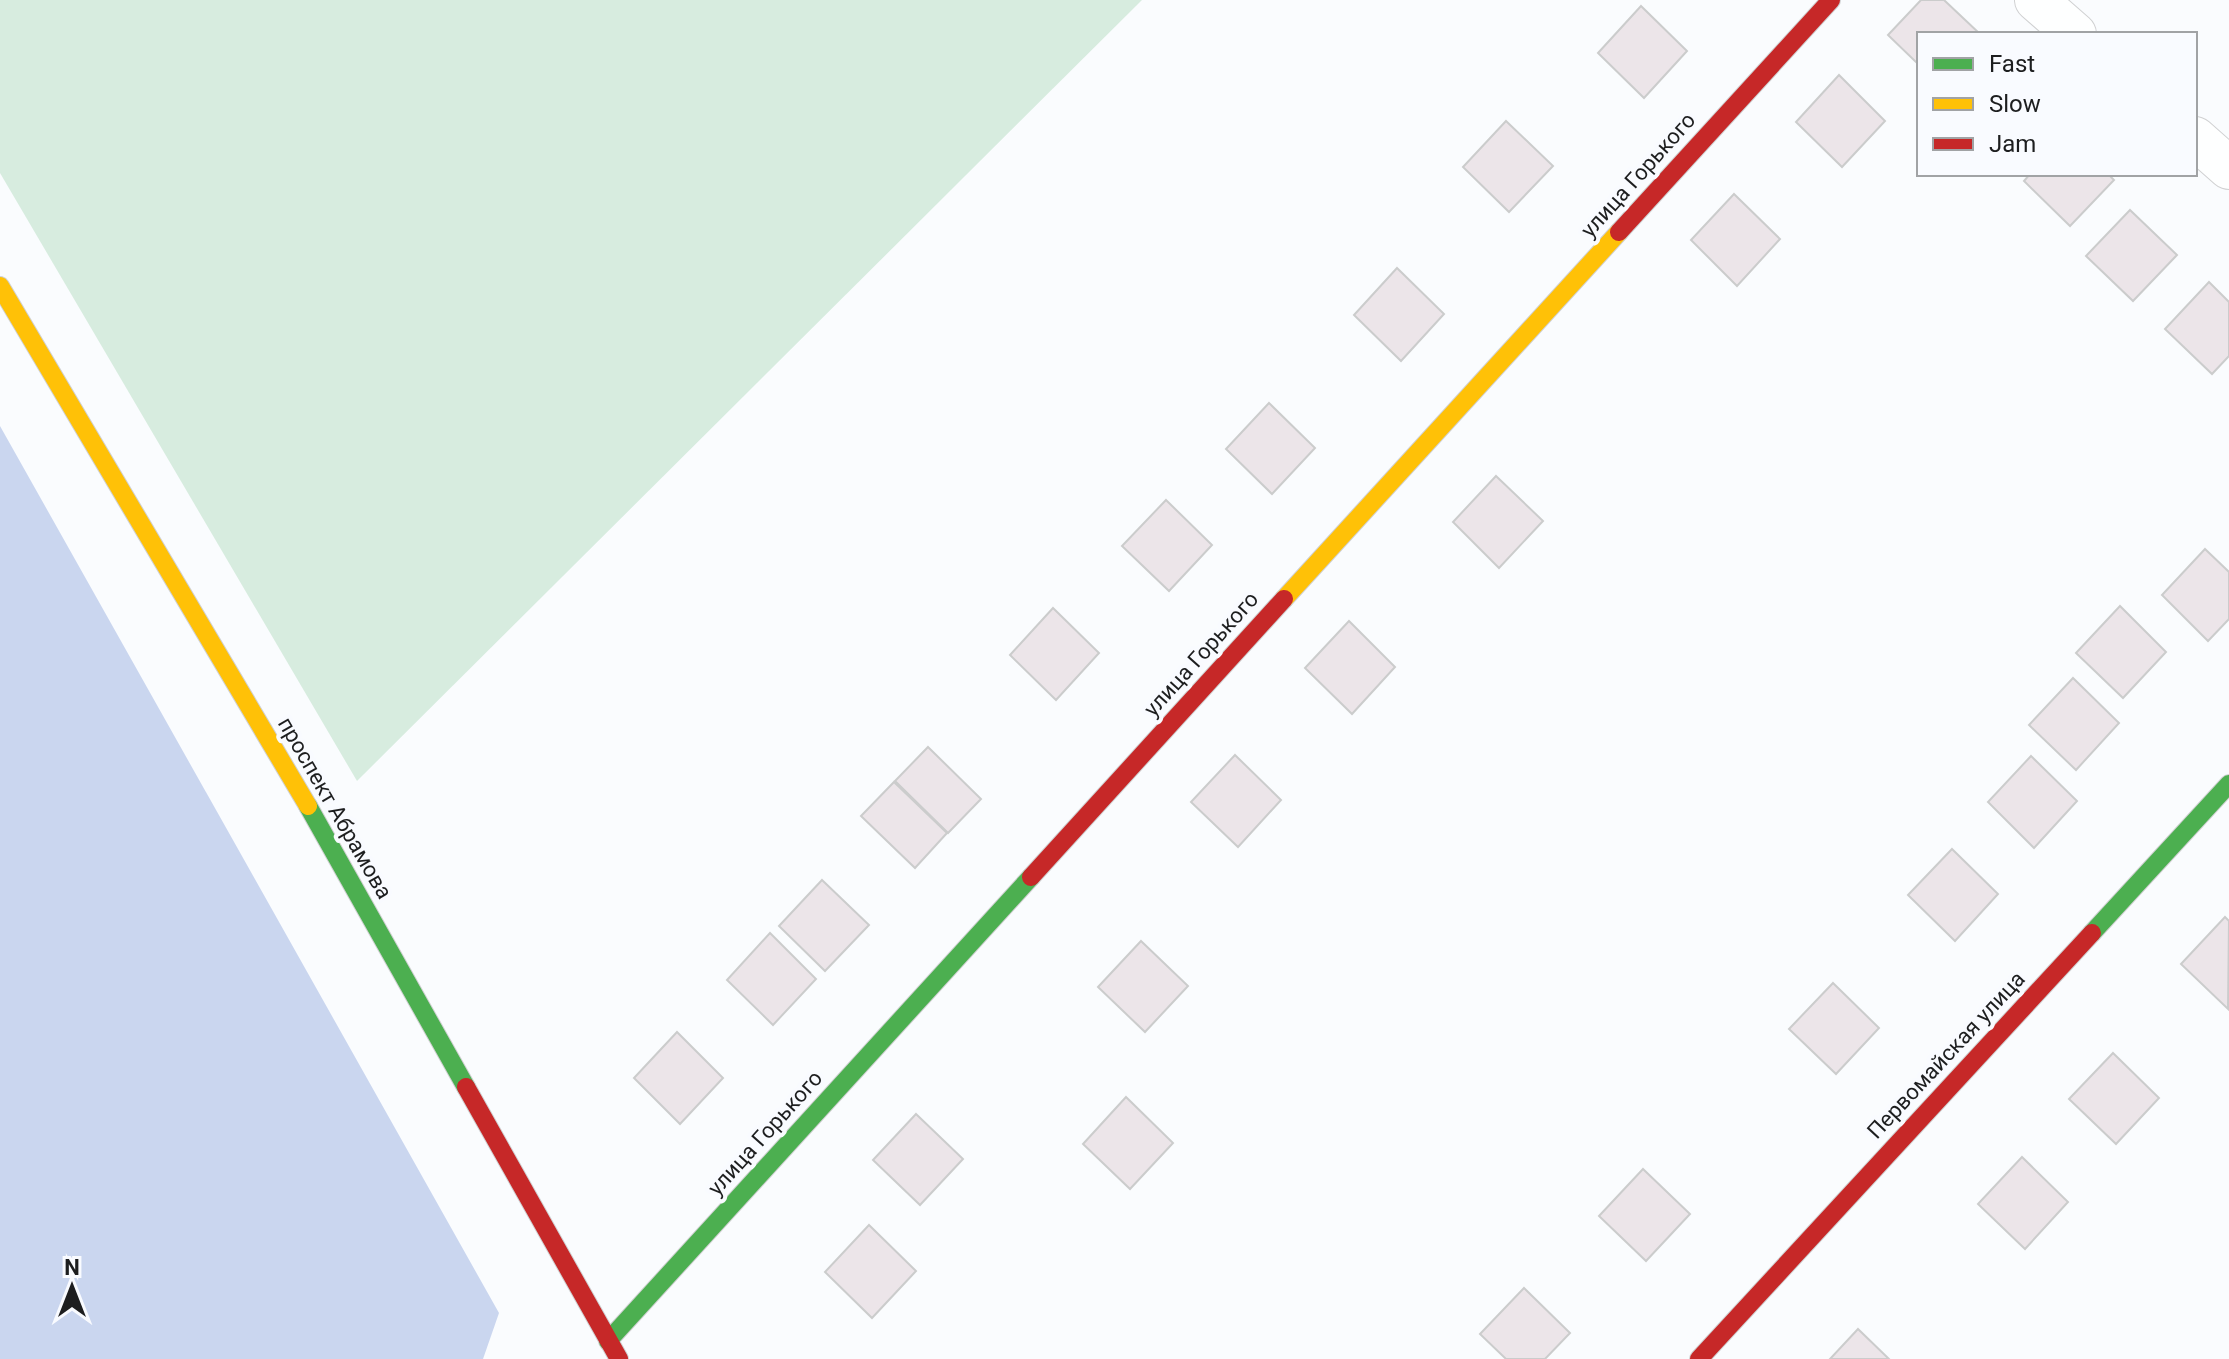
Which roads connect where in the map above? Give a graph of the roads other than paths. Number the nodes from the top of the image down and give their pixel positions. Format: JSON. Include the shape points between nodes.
{"nodes":[{"id":1,"x":1831,"y":0,"type":"edge"},
{"id":2,"x":2036,"y":0,"type":"edge"},
{"id":3,"x":2073,"y":32,"type":"edge"},
{"id":4,"x":2197,"y":140,"type":"edge"},
{"id":5,"x":2229,"y":168,"type":"edge"},
{"id":6,"x":0,"y":286,"type":"edge"},
{"id":7,"x":2229,"y":784,"type":"edge"},
{"id":8,"x":608,"y":1341,"type":"junction"},
{"id":9,"x":619,"y":1359,"type":"edge"},
{"id":10,"x":1699,"y":1359,"type":"edge"}],
"edges":[{"from":1,"to":8,"type":"street","name":"улица Горького"},
{"from":2,"to":3,"type":"street"},
{"from":4,"to":5,"type":"street"},
{"from":6,"to":8,"type":"street","name":"проспект Абрамова","via":[[316,819]]},
{"from":7,"to":10,"type":"street","name":"Первомайская улица"},
{"from":8,"to":9,"type":"street","name":"проспект Абрамова"}]}
